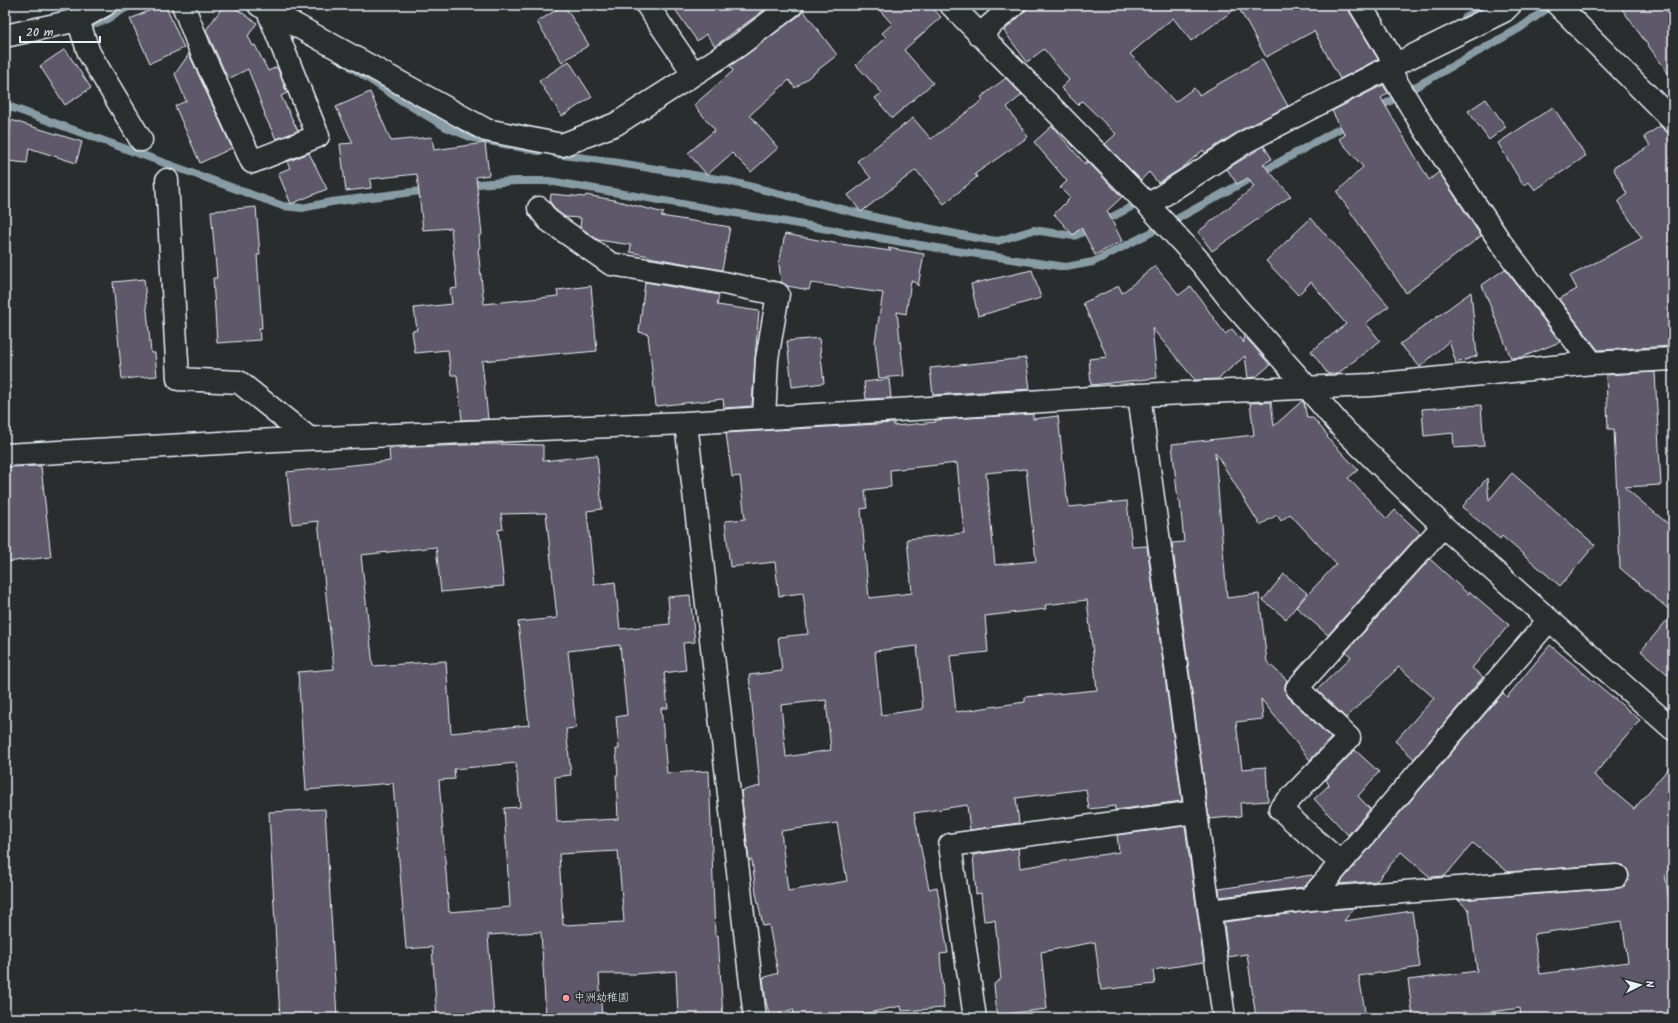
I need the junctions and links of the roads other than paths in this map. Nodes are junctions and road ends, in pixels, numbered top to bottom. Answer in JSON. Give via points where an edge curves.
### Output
{"nodes":[{"id":1,"x":106,"y":5,"type":"edge"},
{"id":2,"x":183,"y":5,"type":"edge"},
{"id":3,"x":647,"y":5,"type":"edge"},
{"id":4,"x":792,"y":5,"type":"edge"},
{"id":5,"x":951,"y":5,"type":"edge"},
{"id":6,"x":1014,"y":5,"type":"edge"},
{"id":7,"x":1360,"y":5,"type":"edge"},
{"id":8,"x":1558,"y":5,"type":"edge"},
{"id":9,"x":1505,"y":7,"type":"edge"},
{"id":10,"x":263,"y":8,"type":"edge"},
{"id":11,"x":80,"y":26,"type":"junction"},
{"id":12,"x":979,"y":35,"type":"junction"},
{"id":13,"x":5,"y":36,"type":"edge"},
{"id":14,"x":1392,"y":62,"type":"junction"},
{"id":15,"x":694,"y":74,"type":"junction"},
{"id":16,"x":1673,"y":121,"type":"edge"},
{"id":17,"x":141,"y":140,"type":"dead end"},
{"id":18,"x":167,"y":180,"type":"dead end"},
{"id":19,"x":1148,"y":205,"type":"junction"},
{"id":20,"x":539,"y":208,"type":"dead end"},
{"id":21,"x":1673,"y":359,"type":"edge"},
{"id":22,"x":1592,"y":363,"type":"junction"},
{"id":23,"x":1307,"y":387,"type":"junction"},
{"id":24,"x":1139,"y":394,"type":"junction"},
{"id":25,"x":764,"y":418,"type":"junction"},
{"id":26,"x":686,"y":423,"type":"junction"},
{"id":27,"x":309,"y":438,"type":"junction"},
{"id":28,"x":5,"y":455,"type":"edge"},
{"id":29,"x":1443,"y":526,"type":"junction"},
{"id":30,"x":1549,"y":620,"type":"junction"},
{"id":31,"x":1673,"y":729,"type":"edge"},
{"id":32,"x":1196,"y":812,"type":"junction"},
{"id":33,"x":1341,"y":863,"type":"junction"},
{"id":34,"x":1617,"y":876,"type":"dead end"},
{"id":35,"x":1310,"y":899,"type":"junction"},
{"id":36,"x":1210,"y":911,"type":"junction"},
{"id":37,"x":754,"y":1018,"type":"edge"},
{"id":38,"x":975,"y":1018,"type":"edge"},
{"id":39,"x":1224,"y":1018,"type":"edge"}],
"edges":[{"from":1,"to":11,"type":"street"},
{"from":2,"to":10,"type":"street","via":[[252,162],[318,136]]},
{"from":3,"to":15,"type":"street"},
{"from":4,"to":15,"type":"street","via":[[738,46]]},
{"from":5,"to":12,"type":"street"},
{"from":6,"to":12,"type":"street"},
{"from":7,"to":14,"type":"street"},
{"from":8,"to":16,"type":"street"},
{"from":9,"to":14,"type":"street"},
{"from":10,"to":15,"type":"street","via":[[486,130],[562,145],[616,124]]},
{"from":11,"to":13,"type":"street"},
{"from":11,"to":17,"type":"street","via":[[89,53]]},
{"from":12,"to":19,"type":"street"},
{"from":14,"to":19,"type":"street","via":[[1247,140]]},
{"from":14,"to":22,"type":"street","via":[[1402,94],[1501,243]]},
{"from":18,"to":27,"type":"street","via":[[178,379],[239,382]]},
{"from":19,"to":23,"type":"street"},
{"from":20,"to":25,"type":"street","via":[[548,220],[611,264],[778,294],[768,359]]},
{"from":21,"to":22,"type":"street"},
{"from":22,"to":23,"type":"street","via":[[1371,385]]},
{"from":23,"to":24,"type":"street"},
{"from":23,"to":29,"type":"street","via":[[1343,429]]},
{"from":24,"to":25,"type":"street"},
{"from":24,"to":32,"type":"street"},
{"from":25,"to":26,"type":"street"},
{"from":26,"to":27,"type":"street"},
{"from":26,"to":37,"type":"street"},
{"from":27,"to":28,"type":"street"},
{"from":29,"to":30,"type":"street"},
{"from":29,"to":33,"type":"street","via":[[1297,688],[1349,738],[1280,809]]},
{"from":30,"to":31,"type":"street"},
{"from":30,"to":33,"type":"street"},
{"from":32,"to":36,"type":"street"},
{"from":32,"to":38,"type":"street","via":[[950,846]]},
{"from":33,"to":35,"type":"street"},
{"from":34,"to":35,"type":"street"},
{"from":35,"to":36,"type":"street"},
{"from":36,"to":39,"type":"street"}]}
